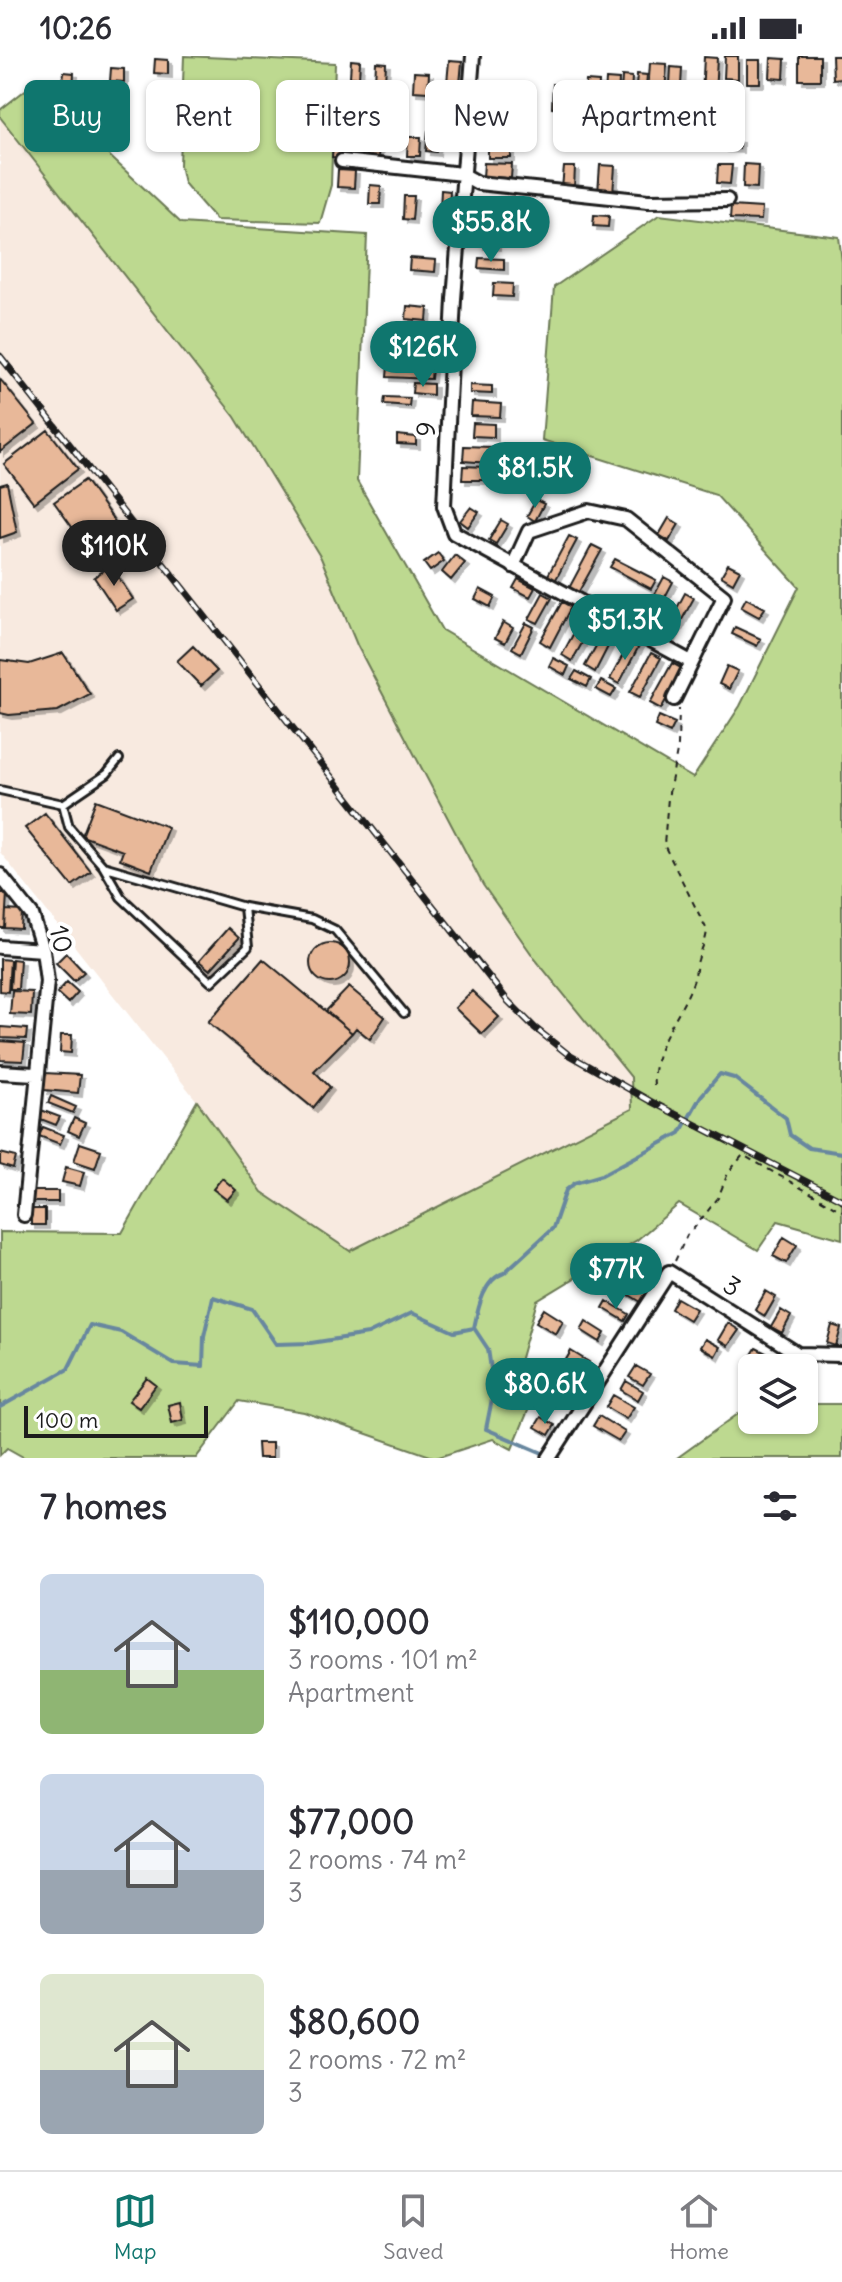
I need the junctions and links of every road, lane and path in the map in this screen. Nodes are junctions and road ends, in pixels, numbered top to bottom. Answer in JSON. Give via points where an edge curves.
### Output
{"nodes":[{"id":1,"x":473,"y":56,"type":"edge"},
{"id":2,"x":342,"y":161,"type":"dead end"},
{"id":3,"x":462,"y":174,"type":"junction"},
{"id":4,"x":727,"y":200,"type":"dead end"},
{"id":5,"x":513,"y":566,"type":"junction"},
{"id":6,"x":691,"y":662,"type":"junction"},
{"id":7,"x":674,"y":699,"type":"joint"},
{"id":8,"x":119,"y":759,"type":"dead end"},
{"id":9,"x":0,"y":790,"type":"edge"},
{"id":10,"x":63,"y":804,"type":"junction"},
{"id":11,"x":103,"y":866,"type":"junction"},
{"id":12,"x":0,"y":875,"type":"edge"},
{"id":13,"x":244,"y":907,"type":"junction"},
{"id":14,"x":0,"y":947,"type":"edge"},
{"id":15,"x":43,"y":950,"type":"junction"},
{"id":16,"x":404,"y":1013,"type":"dead end"},
{"id":17,"x":0,"y":1072,"type":"edge"},
{"id":18,"x":35,"y":1074,"type":"junction"},
{"id":19,"x":654,"y":1085,"type":"dead end"},
{"id":20,"x":842,"y":1211,"type":"edge"},
{"id":21,"x":24,"y":1215,"type":"dead end"},
{"id":22,"x":669,"y":1272,"type":"junction"},
{"id":23,"x":842,"y":1355,"type":"edge"},
{"id":24,"x":549,"y":1458,"type":"edge"}],
"edges":[{"from":1,"to":3,"type":"street","name":"9"},
{"from":2,"to":3,"type":"street"},
{"from":3,"to":4,"type":"street","via":[[478,183],[648,201]]},
{"from":3,"to":5,"type":"street","name":"9","via":[[444,506],[454,533]]},
{"from":5,"to":6,"type":"street","name":"9"},
{"from":5,"to":6,"type":"street","via":[[529,531],[589,511],[626,519],[724,597]]},
{"from":6,"to":7,"type":"street"},
{"from":7,"to":19,"type":"path","via":[[679,709],[678,746],[664,845],[707,930],[695,978],[657,1057]]},
{"from":8,"to":10,"type":"lane","via":[[107,774]]},
{"from":9,"to":10,"type":"lane"},
{"from":10,"to":11,"type":"lane","via":[[69,827]]},
{"from":11,"to":13,"type":"lane"},
{"from":11,"to":13,"type":"lane","via":[[121,897],[211,982],[248,947]]},
{"from":12,"to":15,"type":"street","name":"10","via":[[32,915]]},
{"from":13,"to":16,"type":"lane","via":[[312,919],[335,930]]},
{"from":14,"to":15,"type":"street"},
{"from":15,"to":18,"type":"street","name":"10","via":[[47,981]]},
{"from":17,"to":18,"type":"street"},
{"from":18,"to":21,"type":"street","name":"10"},
{"from":20,"to":22,"type":"path","via":[[743,1155],[718,1198],[687,1235]]},
{"from":22,"to":23,"type":"street","name":"3","via":[[798,1354]]},
{"from":22,"to":24,"type":"street"}]}
